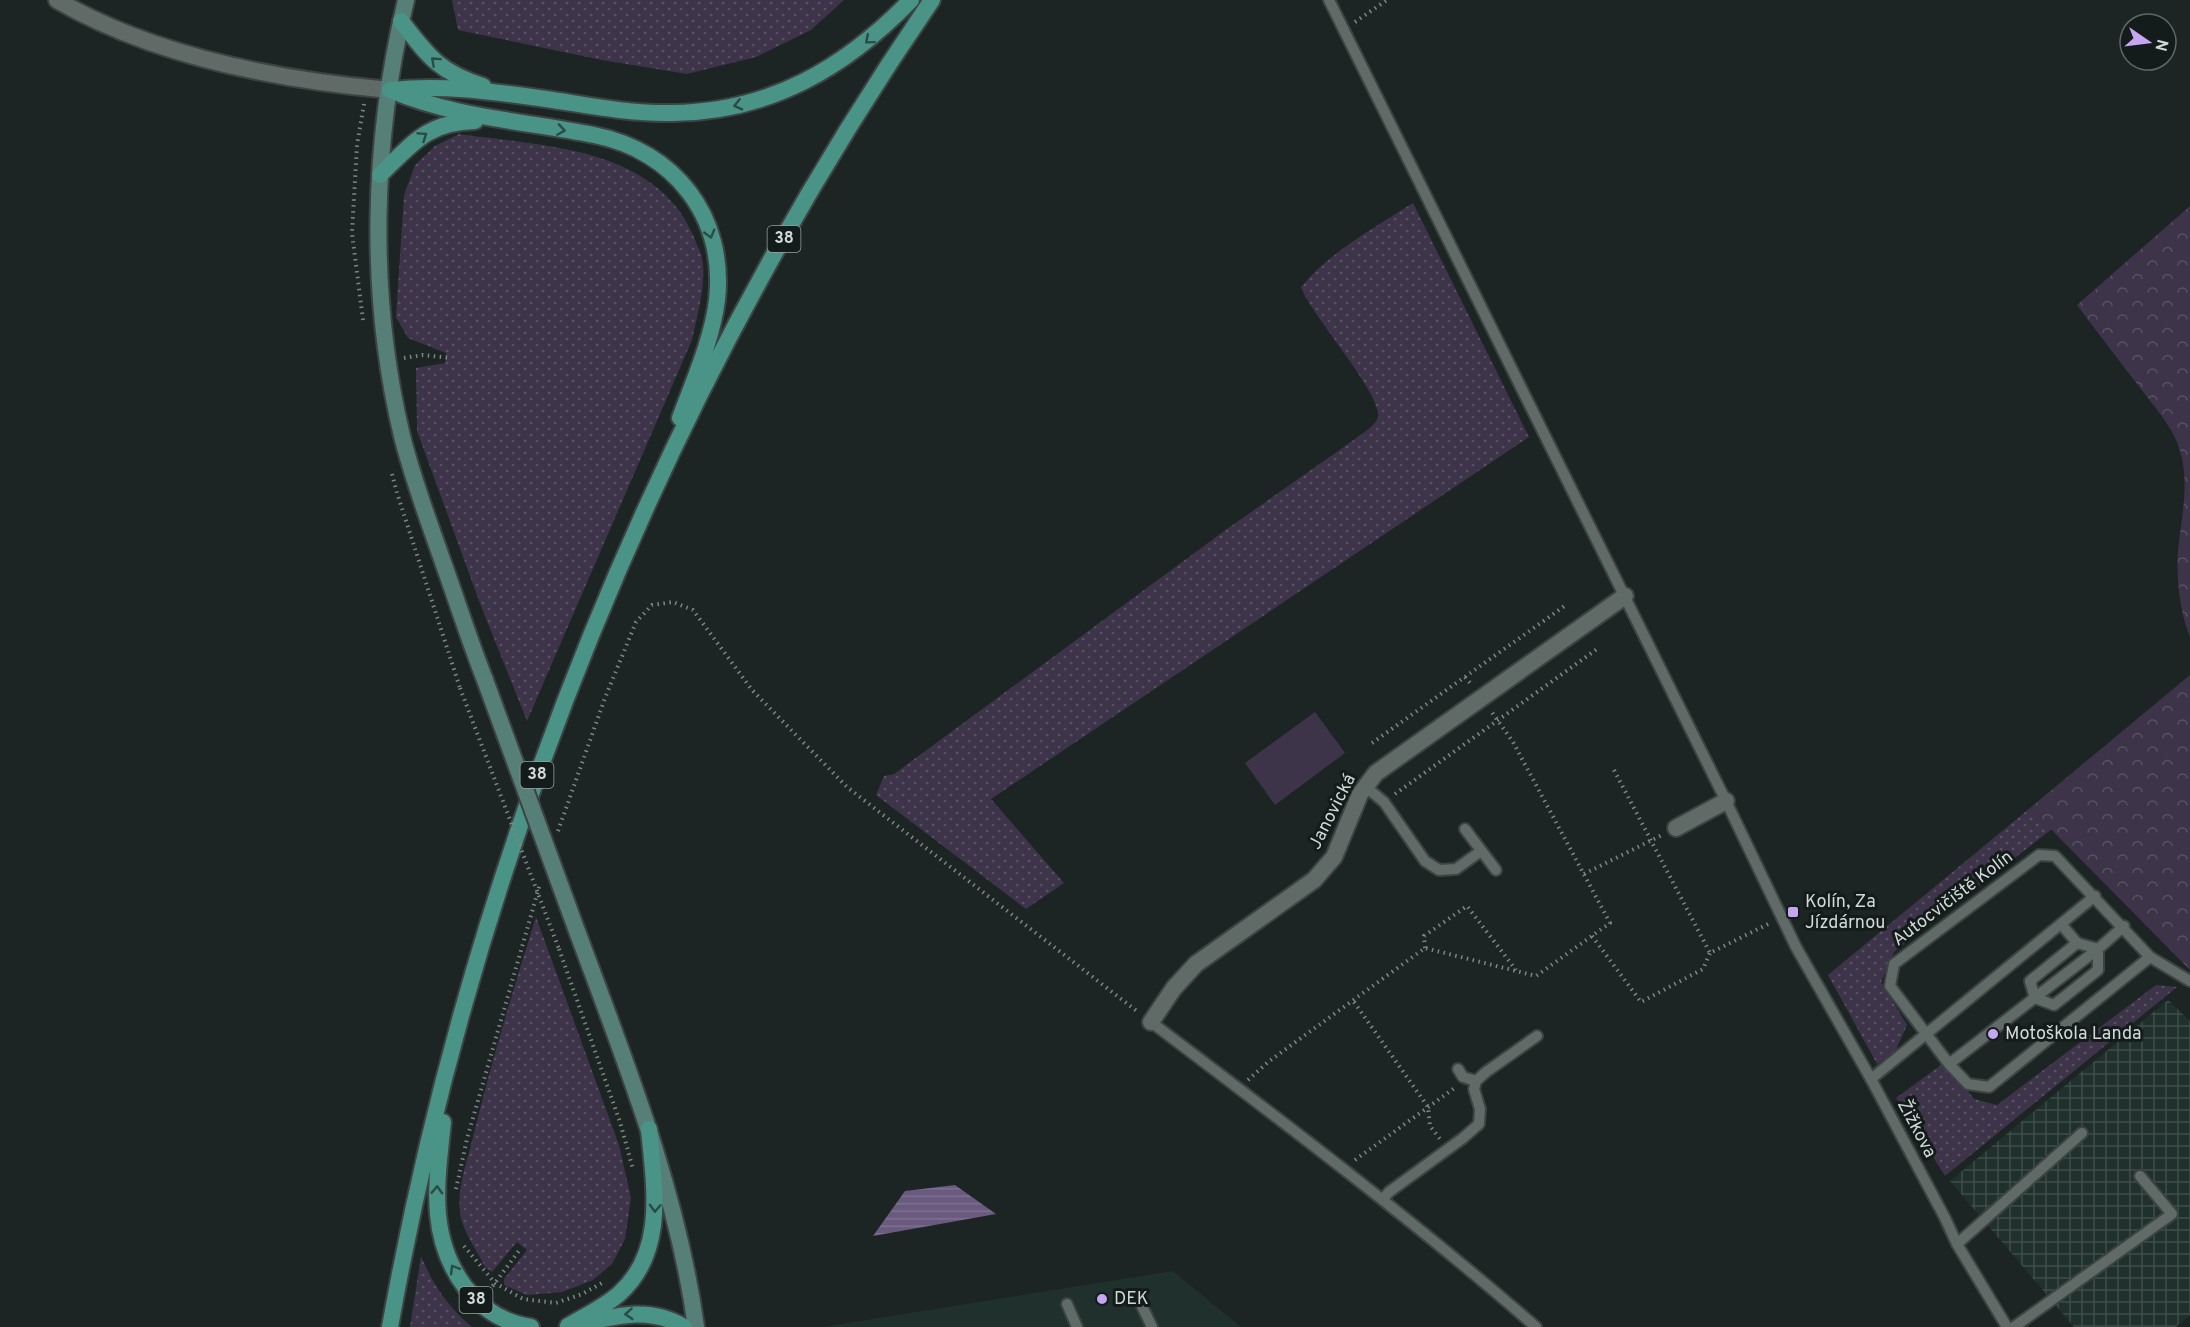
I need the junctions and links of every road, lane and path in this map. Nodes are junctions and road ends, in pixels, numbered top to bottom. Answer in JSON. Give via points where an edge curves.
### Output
{"nodes":[{"id":1,"x":57,"y":0,"type":"edge"},
{"id":2,"x":406,"y":0,"type":"edge"},
{"id":3,"x":911,"y":0,"type":"edge"},
{"id":4,"x":932,"y":0,"type":"edge"},
{"id":5,"x":1329,"y":0,"type":"edge"},
{"id":6,"x":1387,"y":0,"type":"edge"},
{"id":7,"x":401,"y":21,"type":"junction"},
{"id":8,"x":1344,"y":30,"type":"junction"},
{"id":9,"x":390,"y":90,"type":"junction"},
{"id":10,"x":506,"y":93,"type":"junction"},
{"id":11,"x":503,"y":121,"type":"junction"},
{"id":12,"x":380,"y":175,"type":"junction"},
{"id":13,"x":452,"y":358,"type":"dead end"},
{"id":14,"x":389,"y":360,"type":"junction"},
{"id":15,"x":655,"y":489,"type":"junction"},
{"id":16,"x":1625,"y":596,"type":"junction"},
{"id":17,"x":1566,"y":605,"type":"dead end"},
{"id":18,"x":1597,"y":649,"type":"dead end"},
{"id":19,"x":1465,"y":677,"type":"junction"},
{"id":20,"x":460,"y":688,"type":"dead end"},
{"id":21,"x":1481,"y":698,"type":"junction"},
{"id":22,"x":1498,"y":720,"type":"junction"},
{"id":23,"x":1372,"y":743,"type":"dead end"},
{"id":24,"x":1614,"y":770,"type":"dead end"},
{"id":25,"x":1366,"y":787,"type":"junction"},
{"id":26,"x":1726,"y":801,"type":"junction"},
{"id":27,"x":1384,"y":802,"type":"junction"},
{"id":28,"x":1676,"y":828,"type":"joint"},
{"id":29,"x":1465,"y":829,"type":"dead end"},
{"id":30,"x":558,"y":833,"type":"dead end"},
{"id":31,"x":1651,"y":841,"type":"junction"},
{"id":32,"x":1481,"y":851,"type":"junction"},
{"id":33,"x":1496,"y":870,"type":"dead end"},
{"id":34,"x":1584,"y":874,"type":"junction"},
{"id":35,"x":542,"y":878,"type":"dead end"},
{"id":36,"x":2095,"y":896,"type":"junction"},
{"id":37,"x":1782,"y":918,"type":"junction"},
{"id":38,"x":2061,"y":924,"type":"junction"},
{"id":39,"x":2124,"y":926,"type":"junction"},
{"id":40,"x":1592,"y":936,"type":"junction"},
{"id":41,"x":2076,"y":944,"type":"junction"},
{"id":42,"x":1425,"y":948,"type":"junction"},
{"id":43,"x":2098,"y":949,"type":"junction"},
{"id":44,"x":1710,"y":953,"type":"junction"},
{"id":45,"x":2150,"y":957,"type":"junction"},
{"id":46,"x":1517,"y":971,"type":"junction"},
{"id":47,"x":2190,"y":981,"type":"edge"},
{"id":48,"x":2035,"y":998,"type":"junction"},
{"id":49,"x":1354,"y":1002,"type":"junction"},
{"id":50,"x":1151,"y":1022,"type":"junction"},
{"id":51,"x":1925,"y":1033,"type":"junction"},
{"id":52,"x":1537,"y":1036,"type":"dead end"},
{"id":53,"x":1949,"y":1064,"type":"junction"},
{"id":54,"x":447,"y":1071,"type":"junction"},
{"id":55,"x":1461,"y":1073,"type":"joint"},
{"id":56,"x":1871,"y":1079,"type":"junction"},
{"id":57,"x":1476,"y":1081,"type":"junction"},
{"id":58,"x":1239,"y":1088,"type":"junction"},
{"id":59,"x":1428,"y":1107,"type":"junction"},
{"id":60,"x":649,"y":1129,"type":"junction"},
{"id":61,"x":2082,"y":1133,"type":"dead end"},
{"id":62,"x":1449,"y":1149,"type":"junction"},
{"id":63,"x":1345,"y":1168,"type":"junction"},
{"id":64,"x":635,"y":1175,"type":"dead end"},
{"id":65,"x":2140,"y":1176,"type":"dead end"},
{"id":66,"x":455,"y":1197,"type":"dead end"},
{"id":67,"x":1383,"y":1199,"type":"junction"},
{"id":68,"x":461,"y":1241,"type":"dead end"},
{"id":69,"x":1957,"y":1244,"type":"junction"},
{"id":70,"x":521,"y":1248,"type":"dead end"},
{"id":71,"x":611,"y":1278,"type":"dead end"},
{"id":72,"x":495,"y":1283,"type":"junction"},
{"id":73,"x":479,"y":1303,"type":"junction"},
{"id":74,"x":1067,"y":1304,"type":"dead end"},
{"id":75,"x":1141,"y":1304,"type":"dead end"},
{"id":76,"x":564,"y":1326,"type":"edge"},
{"id":77,"x":390,"y":1327,"type":"edge"},
{"id":78,"x":531,"y":1327,"type":"edge"},
{"id":79,"x":684,"y":1327,"type":"edge"},
{"id":80,"x":696,"y":1327,"type":"edge"},
{"id":81,"x":1077,"y":1327,"type":"edge"},
{"id":82,"x":1152,"y":1327,"type":"edge"},
{"id":83,"x":1536,"y":1327,"type":"edge"},
{"id":84,"x":2007,"y":1327,"type":"edge"},
{"id":85,"x":2014,"y":1327,"type":"edge"}],
"edges":[{"from":1,"to":9,"type":"street","via":[[137,39],[178,51],[303,80]]},
{"from":2,"to":7,"type":"main road"},
{"from":3,"to":10,"type":"main road","one_way":true,"via":[[885,27],[828,69],[794,88],[739,105],[671,114]]},
{"from":4,"to":15,"type":"main road","number":"38","via":[[776,252]]},
{"from":5,"to":8,"type":"lane","name":"Žižkova"},
{"from":6,"to":8,"type":"path"},
{"from":7,"to":9,"type":"main road"},
{"from":10,"to":7,"type":"main road","one_way":true,"via":[[451,74],[423,49]]},
{"from":8,"to":16,"type":"lane","name":"Žižkova"},
{"from":9,"to":10,"type":"main road","via":[[423,86]]},
{"from":9,"to":11,"type":"main road","number":"38","via":[[421,104]]},
{"from":9,"to":12,"type":"main road"},
{"from":12,"to":11,"type":"main road","one_way":true,"via":[[418,138],[433,129],[449,123]]},
{"from":11,"to":15,"type":"main road","number":"38","one_way":true,"via":[[596,135],[643,152],[676,176],[703,211],[716,258],[715,310]]},
{"from":12,"to":14,"type":"main road","via":[[380,291]]},
{"from":13,"to":14,"type":"path","via":[[423,355]]},
{"from":14,"to":60,"type":"main road","bridge":true,"via":[[402,435],[420,496]]},
{"from":15,"to":54,"type":"main road","number":"38","via":[[604,604],[538,773],[479,954]]},
{"from":16,"to":21,"type":"street","name":"Janovická"},
{"from":16,"to":26,"type":"lane","name":"Žižkova"},
{"from":17,"to":19,"type":"path"},
{"from":18,"to":22,"type":"path"},
{"from":19,"to":21,"type":"path"},
{"from":19,"to":23,"type":"path"},
{"from":20,"to":64,"type":"path","bridge":true,"via":[[559,949]]},
{"from":21,"to":22,"type":"path"},
{"from":21,"to":25,"type":"street","name":"Janovická","via":[[1376,772]]},
{"from":22,"to":27,"type":"path"},
{"from":22,"to":34,"type":"path"},
{"from":24,"to":31,"type":"path"},
{"from":25,"to":27,"type":"lane"},
{"from":25,"to":50,"type":"street","name":"Janovická","via":[[1334,857],[1314,880],[1196,964]]},
{"from":26,"to":28,"type":"street"},
{"from":26,"to":37,"type":"lane","name":"Žižkova"},
{"from":27,"to":32,"type":"lane","via":[[1425,861],[1438,870],[1456,869]]},
{"from":28,"to":31,"type":"path"},
{"from":29,"to":32,"type":"lane"},
{"from":30,"to":50,"type":"path","via":[[636,622],[652,605],[673,602],[693,610],[752,690],[847,787]]},
{"from":31,"to":34,"type":"path"},
{"from":31,"to":44,"type":"path"},
{"from":32,"to":33,"type":"lane"},
{"from":34,"to":40,"type":"path","via":[[1610,923]]},
{"from":35,"to":66,"type":"path","via":[[467,1139]]},
{"from":36,"to":38,"type":"lane"},
{"from":36,"to":39,"type":"lane","name":"Autocvičiště Kolín"},
{"from":36,"to":51,"type":"lane","name":"Autocvičiště Kolín","via":[[2055,856],[2039,855],[1894,964],[1890,986]]},
{"from":37,"to":44,"type":"path"},
{"from":37,"to":56,"type":"lane","name":"Žižkova"},
{"from":38,"to":41,"type":"lane"},
{"from":38,"to":51,"type":"lane"},
{"from":39,"to":43,"type":"lane"},
{"from":39,"to":45,"type":"lane","name":"Autocvičiště Kolín"},
{"from":40,"to":44,"type":"path","via":[[1641,1002],[1703,969]]},
{"from":40,"to":46,"type":"path","via":[[1536,976]]},
{"from":41,"to":43,"type":"lane"},
{"from":41,"to":48,"type":"lane","via":[[2030,981]]},
{"from":42,"to":46,"type":"path"},
{"from":42,"to":46,"type":"path","via":[[1424,936],[1467,906]]},
{"from":42,"to":49,"type":"path"},
{"from":43,"to":48,"type":"lane"},
{"from":43,"to":48,"type":"lane","via":[[2098,970],[2054,1005]]},
{"from":45,"to":47,"type":"lane","name":"Autocvičiště Kolín"},
{"from":45,"to":53,"type":"lane","name":"Autocvičiště Kolín","via":[[1989,1087],[1968,1084]]},
{"from":48,"to":53,"type":"lane"},
{"from":49,"to":58,"type":"path","via":[[1268,1062]]},
{"from":49,"to":59,"type":"path"},
{"from":50,"to":58,"type":"lane"},
{"from":51,"to":53,"type":"lane","name":"Autocvičiště Kolín"},
{"from":51,"to":56,"type":"lane"},
{"from":52,"to":57,"type":"lane"},
{"from":73,"to":54,"type":"main road","number":"38","one_way":true,"via":[[461,1282],[440,1238],[438,1174]]},
{"from":54,"to":77,"type":"main road","number":"38"},
{"from":55,"to":57,"type":"lane"},
{"from":55,"to":59,"type":"path","via":[[1456,1087]]},
{"from":56,"to":69,"type":"lane","name":"Žižkova"},
{"from":57,"to":62,"type":"lane","via":[[1479,1124]]},
{"from":58,"to":63,"type":"lane"},
{"from":59,"to":62,"type":"path","via":[[1430,1126]]},
{"from":59,"to":63,"type":"path"},
{"from":60,"to":76,"type":"main road","one_way":true,"via":[[655,1211],[643,1260],[621,1292]]},
{"from":60,"to":80,"type":"main road","via":[[684,1250]]},
{"from":61,"to":69,"type":"lane"},
{"from":62,"to":67,"type":"lane"},
{"from":63,"to":67,"type":"lane"},
{"from":65,"to":85,"type":"lane","via":[[2172,1214]]},
{"from":67,"to":83,"type":"lane"},
{"from":68,"to":72,"type":"path"},
{"from":69,"to":84,"type":"lane","name":"Žižkova"},
{"from":70,"to":72,"type":"path"},
{"from":71,"to":72,"type":"path","via":[[556,1303],[524,1299]]},
{"from":72,"to":73,"type":"path"},
{"from":73,"to":78,"type":"main road","number":"38","via":[[500,1318]]},
{"from":74,"to":81,"type":"lane"},
{"from":75,"to":82,"type":"lane"},
{"from":79,"to":76,"type":"main road","one_way":true,"via":[[646,1314]]}]}
